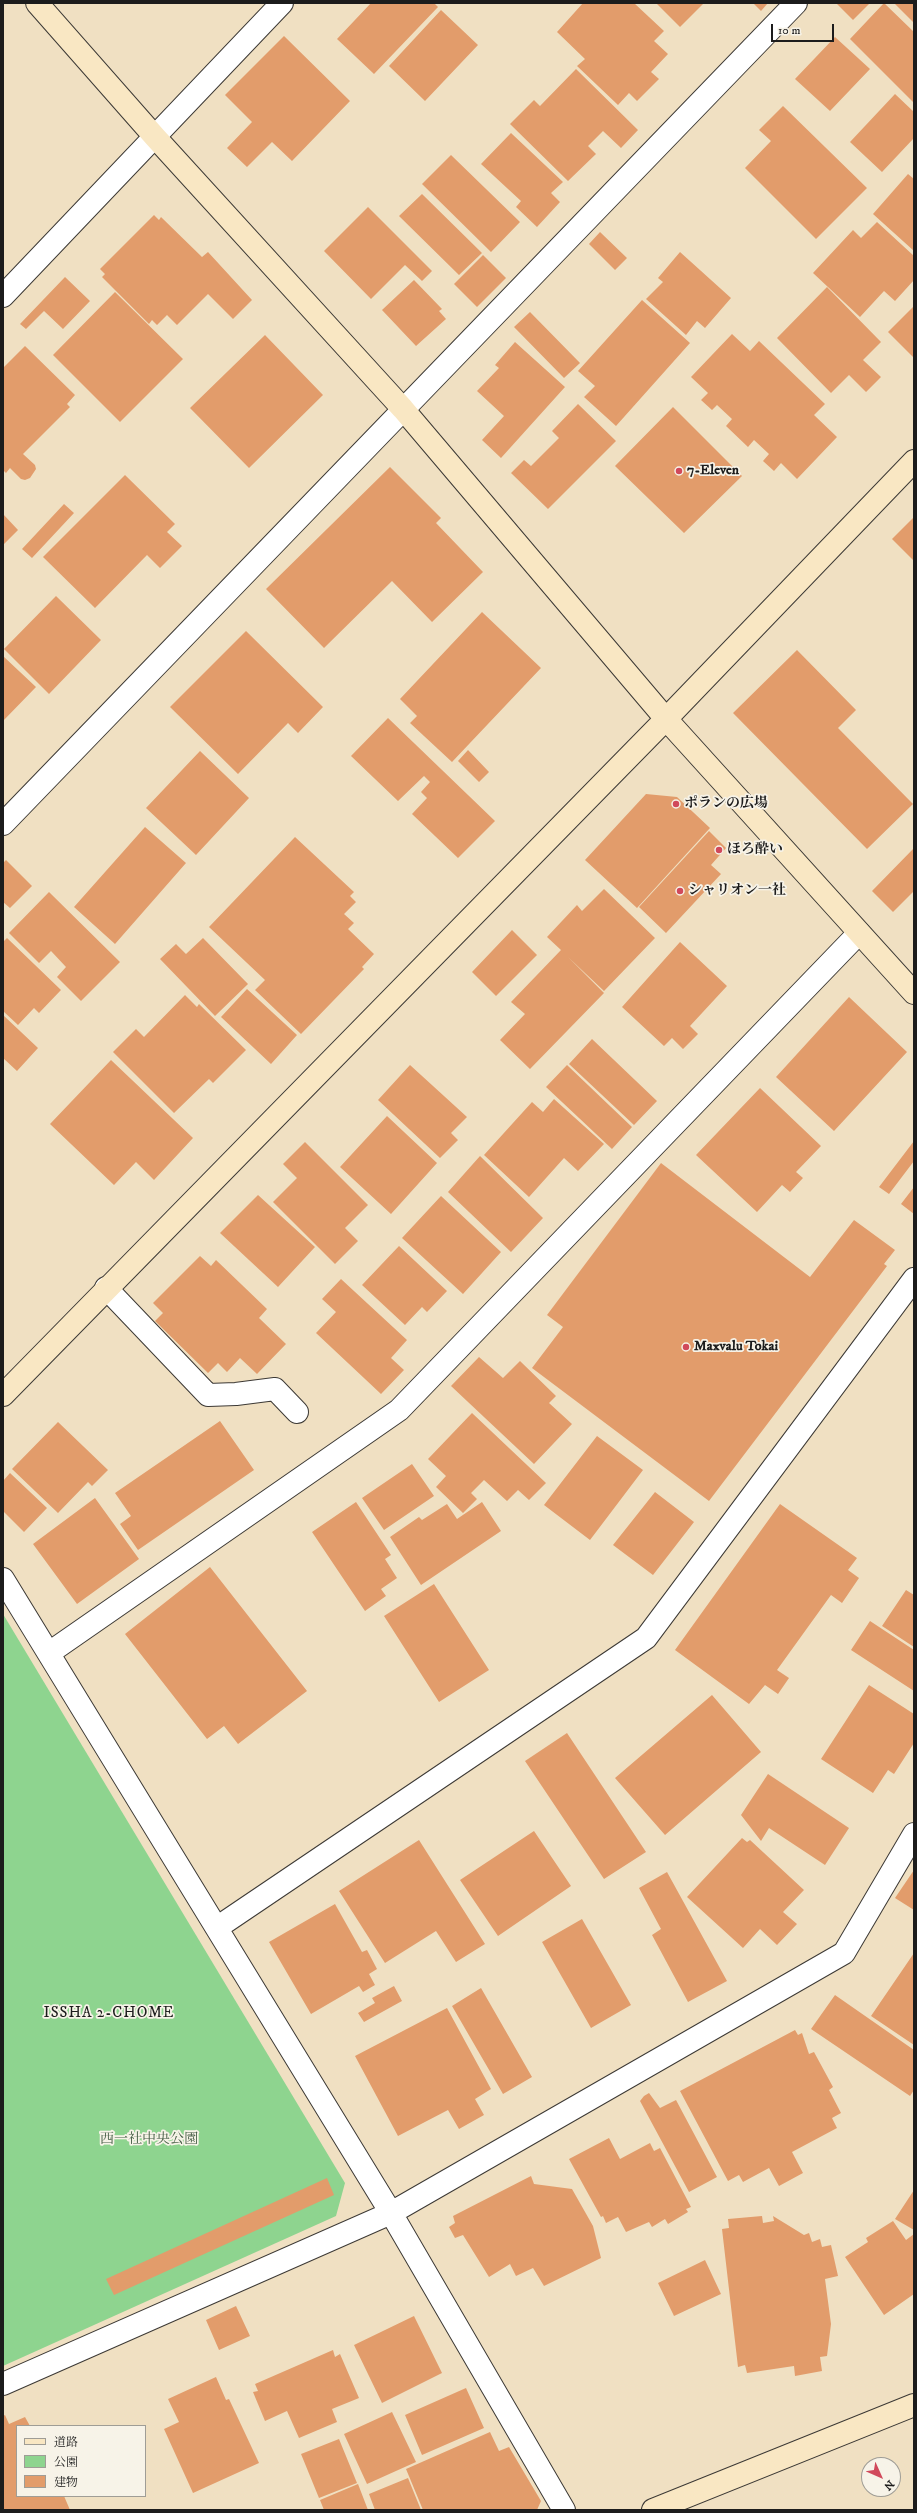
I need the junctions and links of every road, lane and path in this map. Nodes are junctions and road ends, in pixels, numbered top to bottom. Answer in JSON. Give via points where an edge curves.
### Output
{"nodes":[{"id":1,"x":37,"y":3,"type":"edge"},
{"id":2,"x":282,"y":3,"type":"edge"},
{"id":3,"x":796,"y":3,"type":"edge"},
{"id":4,"x":155,"y":137,"type":"junction"},
{"id":5,"x":3,"y":296,"type":"edge"},
{"id":6,"x":403,"y":409,"type":"junction"},
{"id":7,"x":914,"y":461,"type":"edge"},
{"id":8,"x":666,"y":719,"type":"junction"},
{"id":9,"x":3,"y":824,"type":"edge"},
{"id":10,"x":859,"y":933,"type":"junction"},
{"id":11,"x":914,"y":993,"type":"edge"},
{"id":12,"x":914,"y":1279,"type":"edge"},
{"id":13,"x":106,"y":1288,"type":"junction"},
{"id":14,"x":3,"y":1395,"type":"edge"},
{"id":15,"x":297,"y":1412,"type":"dead end"},
{"id":16,"x":3,"y":1579,"type":"edge"},
{"id":17,"x":49,"y":1653,"type":"junction"},
{"id":18,"x":914,"y":1834,"type":"edge"},
{"id":19,"x":218,"y":1927,"type":"junction"},
{"id":20,"x":391,"y":2213,"type":"junction"},
{"id":21,"x":3,"y":2384,"type":"edge"},
{"id":22,"x":914,"y":2405,"type":"edge"},
{"id":23,"x":564,"y":2510,"type":"edge"},
{"id":24,"x":653,"y":2510,"type":"edge"}],
"edges":[{"from":1,"to":4,"type":"street"},
{"from":2,"to":4,"type":"street"},
{"from":3,"to":6,"type":"street"},
{"from":4,"to":5,"type":"street"},
{"from":4,"to":6,"type":"street"},
{"from":6,"to":8,"type":"street"},
{"from":6,"to":9,"type":"street"},
{"from":7,"to":8,"type":"street"},
{"from":8,"to":10,"type":"street"},
{"from":8,"to":13,"type":"street"},
{"from":10,"to":11,"type":"street"},
{"from":10,"to":17,"type":"street","via":[[399,1410]]},
{"from":12,"to":19,"type":"street","via":[[646,1638]]},
{"from":13,"to":14,"type":"street"},
{"from":13,"to":15,"type":"street","via":[[208,1395],[275,1389]]},
{"from":16,"to":17,"type":"street"},
{"from":17,"to":19,"type":"street"},
{"from":18,"to":20,"type":"street","via":[[844,1953]]},
{"from":19,"to":20,"type":"street"},
{"from":20,"to":21,"type":"street"},
{"from":20,"to":23,"type":"street"},
{"from":22,"to":24,"type":"street"}]}
